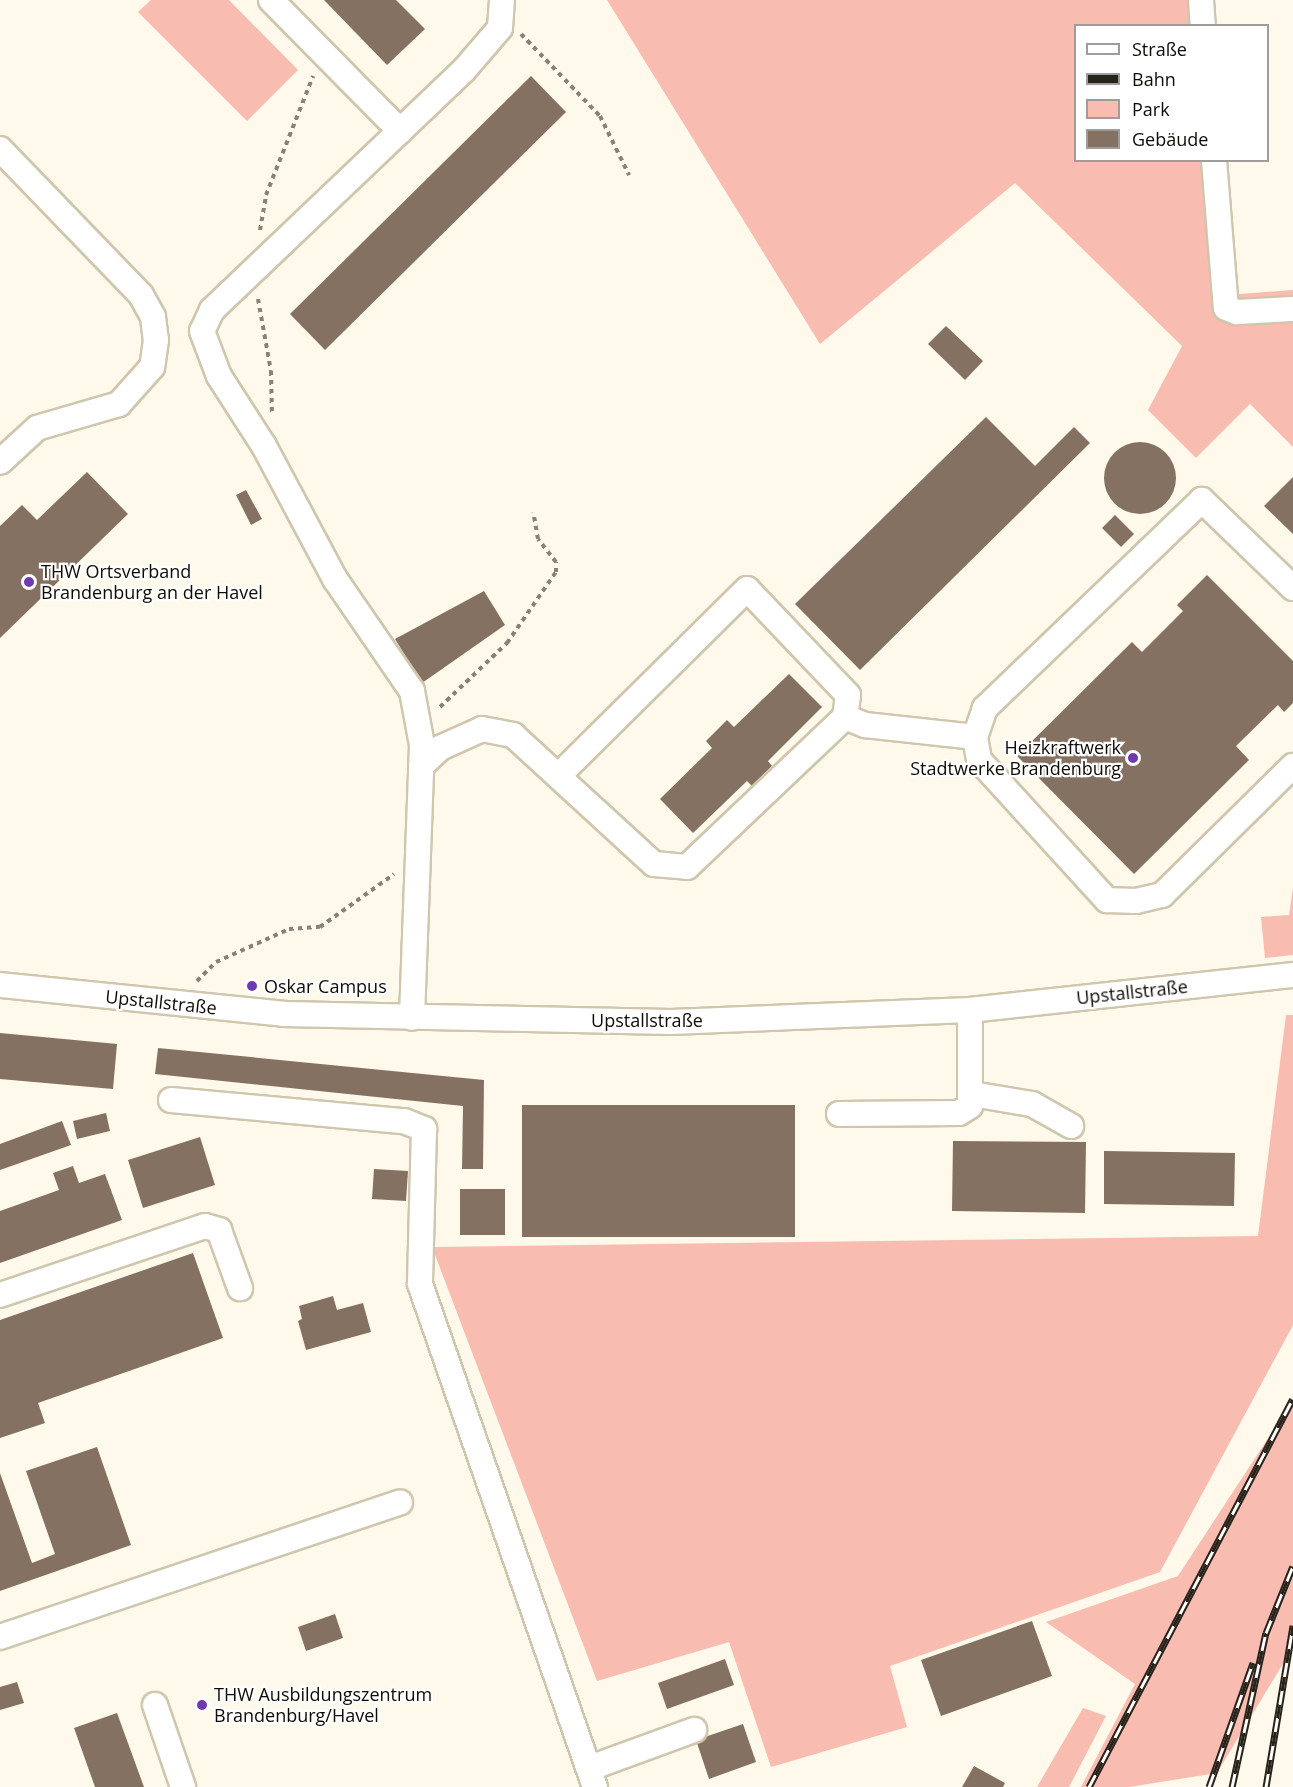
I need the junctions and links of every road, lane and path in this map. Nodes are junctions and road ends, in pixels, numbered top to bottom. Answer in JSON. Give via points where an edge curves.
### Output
{"nodes":[{"id":1,"x":272,"y":0,"type":"edge"},
{"id":2,"x":1201,"y":0,"type":"edge"},
{"id":3,"x":503,"y":6,"type":"edge"},
{"id":4,"x":1203,"y":24,"type":"edge"},
{"id":5,"x":400,"y":131,"type":"junction"},
{"id":6,"x":0,"y":149,"type":"edge"},
{"id":7,"x":1214,"y":162,"type":"edge"},
{"id":8,"x":629,"y":175,"type":"dead end"},
{"id":9,"x":1293,"y":309,"type":"edge"},
{"id":10,"x":0,"y":462,"type":"edge"},
{"id":11,"x":533,"y":512,"type":"dead end"},
{"id":12,"x":1293,"y":588,"type":"edge"},
{"id":13,"x":845,"y":717,"type":"junction"},
{"id":14,"x":418,"y":718,"type":"junction"},
{"id":15,"x":975,"y":737,"type":"junction"},
{"id":16,"x":421,"y":766,"type":"junction"},
{"id":17,"x":1293,"y":766,"type":"edge"},
{"id":18,"x":559,"y":775,"type":"junction"},
{"id":19,"x":416,"y":858,"type":"junction"},
{"id":20,"x":1293,"y":975,"type":"edge"},
{"id":21,"x":0,"y":986,"type":"edge"},
{"id":22,"x":175,"y":1003,"type":"junction"},
{"id":23,"x":970,"y":1010,"type":"junction"},
{"id":24,"x":412,"y":1018,"type":"junction"},
{"id":25,"x":972,"y":1094,"type":"junction"},
{"id":26,"x":171,"y":1100,"type":"dead end"},
{"id":27,"x":839,"y":1114,"type":"dead end"},
{"id":28,"x":1071,"y":1126,"type":"dead end"},
{"id":29,"x":240,"y":1288,"type":"dead end"},
{"id":30,"x":0,"y":1295,"type":"edge"},
{"id":31,"x":400,"y":1502,"type":"dead end"},
{"id":32,"x":0,"y":1637,"type":"edge"},
{"id":33,"x":155,"y":1705,"type":"dead end"},
{"id":34,"x":694,"y":1730,"type":"dead end"},
{"id":35,"x":593,"y":1777,"type":"edge"},
{"id":36,"x":183,"y":1787,"type":"edge"}],
"edges":[{"from":1,"to":5,"type":"street"},
{"from":2,"to":4,"type":"street"},
{"from":3,"to":5,"type":"street","via":[[500,28],[464,70]]},
{"from":3,"to":8,"type":"path","via":[[600,116]]},
{"from":5,"to":14,"type":"street","via":[[212,310],[202,331],[219,376],[264,446],[335,579],[412,691]]},
{"from":6,"to":10,"type":"street","via":[[141,295],[153,317],[156,340],[152,367],[119,404],[37,428]]},
{"from":7,"to":9,"type":"street","via":[[1226,308],[1237,312]]},
{"from":11,"to":14,"type":"path","via":[[538,539],[556,562],[556,572],[507,643],[443,705]]},
{"from":12,"to":15,"type":"street","via":[[1202,500],[985,708]]},
{"from":13,"to":15,"type":"street","via":[[865,725]]},
{"from":13,"to":18,"type":"street","via":[[687,867],[654,864]]},
{"from":13,"to":18,"type":"street","via":[[848,695],[747,589]]},
{"from":14,"to":16,"type":"street"},
{"from":15,"to":17,"type":"street","via":[[979,760],[1107,900],[1136,901],[1162,895]]},
{"from":16,"to":18,"type":"street","via":[[440,748],[482,729],[513,735]]},
{"from":16,"to":19,"type":"street"},
{"from":19,"to":22,"type":"path","via":[[320,927],[289,929],[216,962]]},
{"from":19,"to":24,"type":"street"},
{"from":20,"to":23,"type":"street","name":"Upstallstraße"},
{"from":21,"to":22,"type":"street","name":"Upstallstraße"},
{"from":22,"to":24,"type":"street","name":"Upstallstraße","via":[[284,1014]]},
{"from":23,"to":24,"type":"street","name":"Upstallstraße","via":[[671,1022]]},
{"from":23,"to":25,"type":"street"},
{"from":25,"to":27,"type":"street","via":[[970,1106],[959,1113]]},
{"from":25,"to":28,"type":"street","via":[[1032,1104]]},
{"from":26,"to":35,"type":"street","via":[[404,1121],[424,1129],[420,1284]]},
{"from":29,"to":30,"type":"street","via":[[219,1230],[205,1226]]},
{"from":31,"to":32,"type":"street"},
{"from":33,"to":36,"type":"street"},
{"from":34,"to":35,"type":"street"}]}
